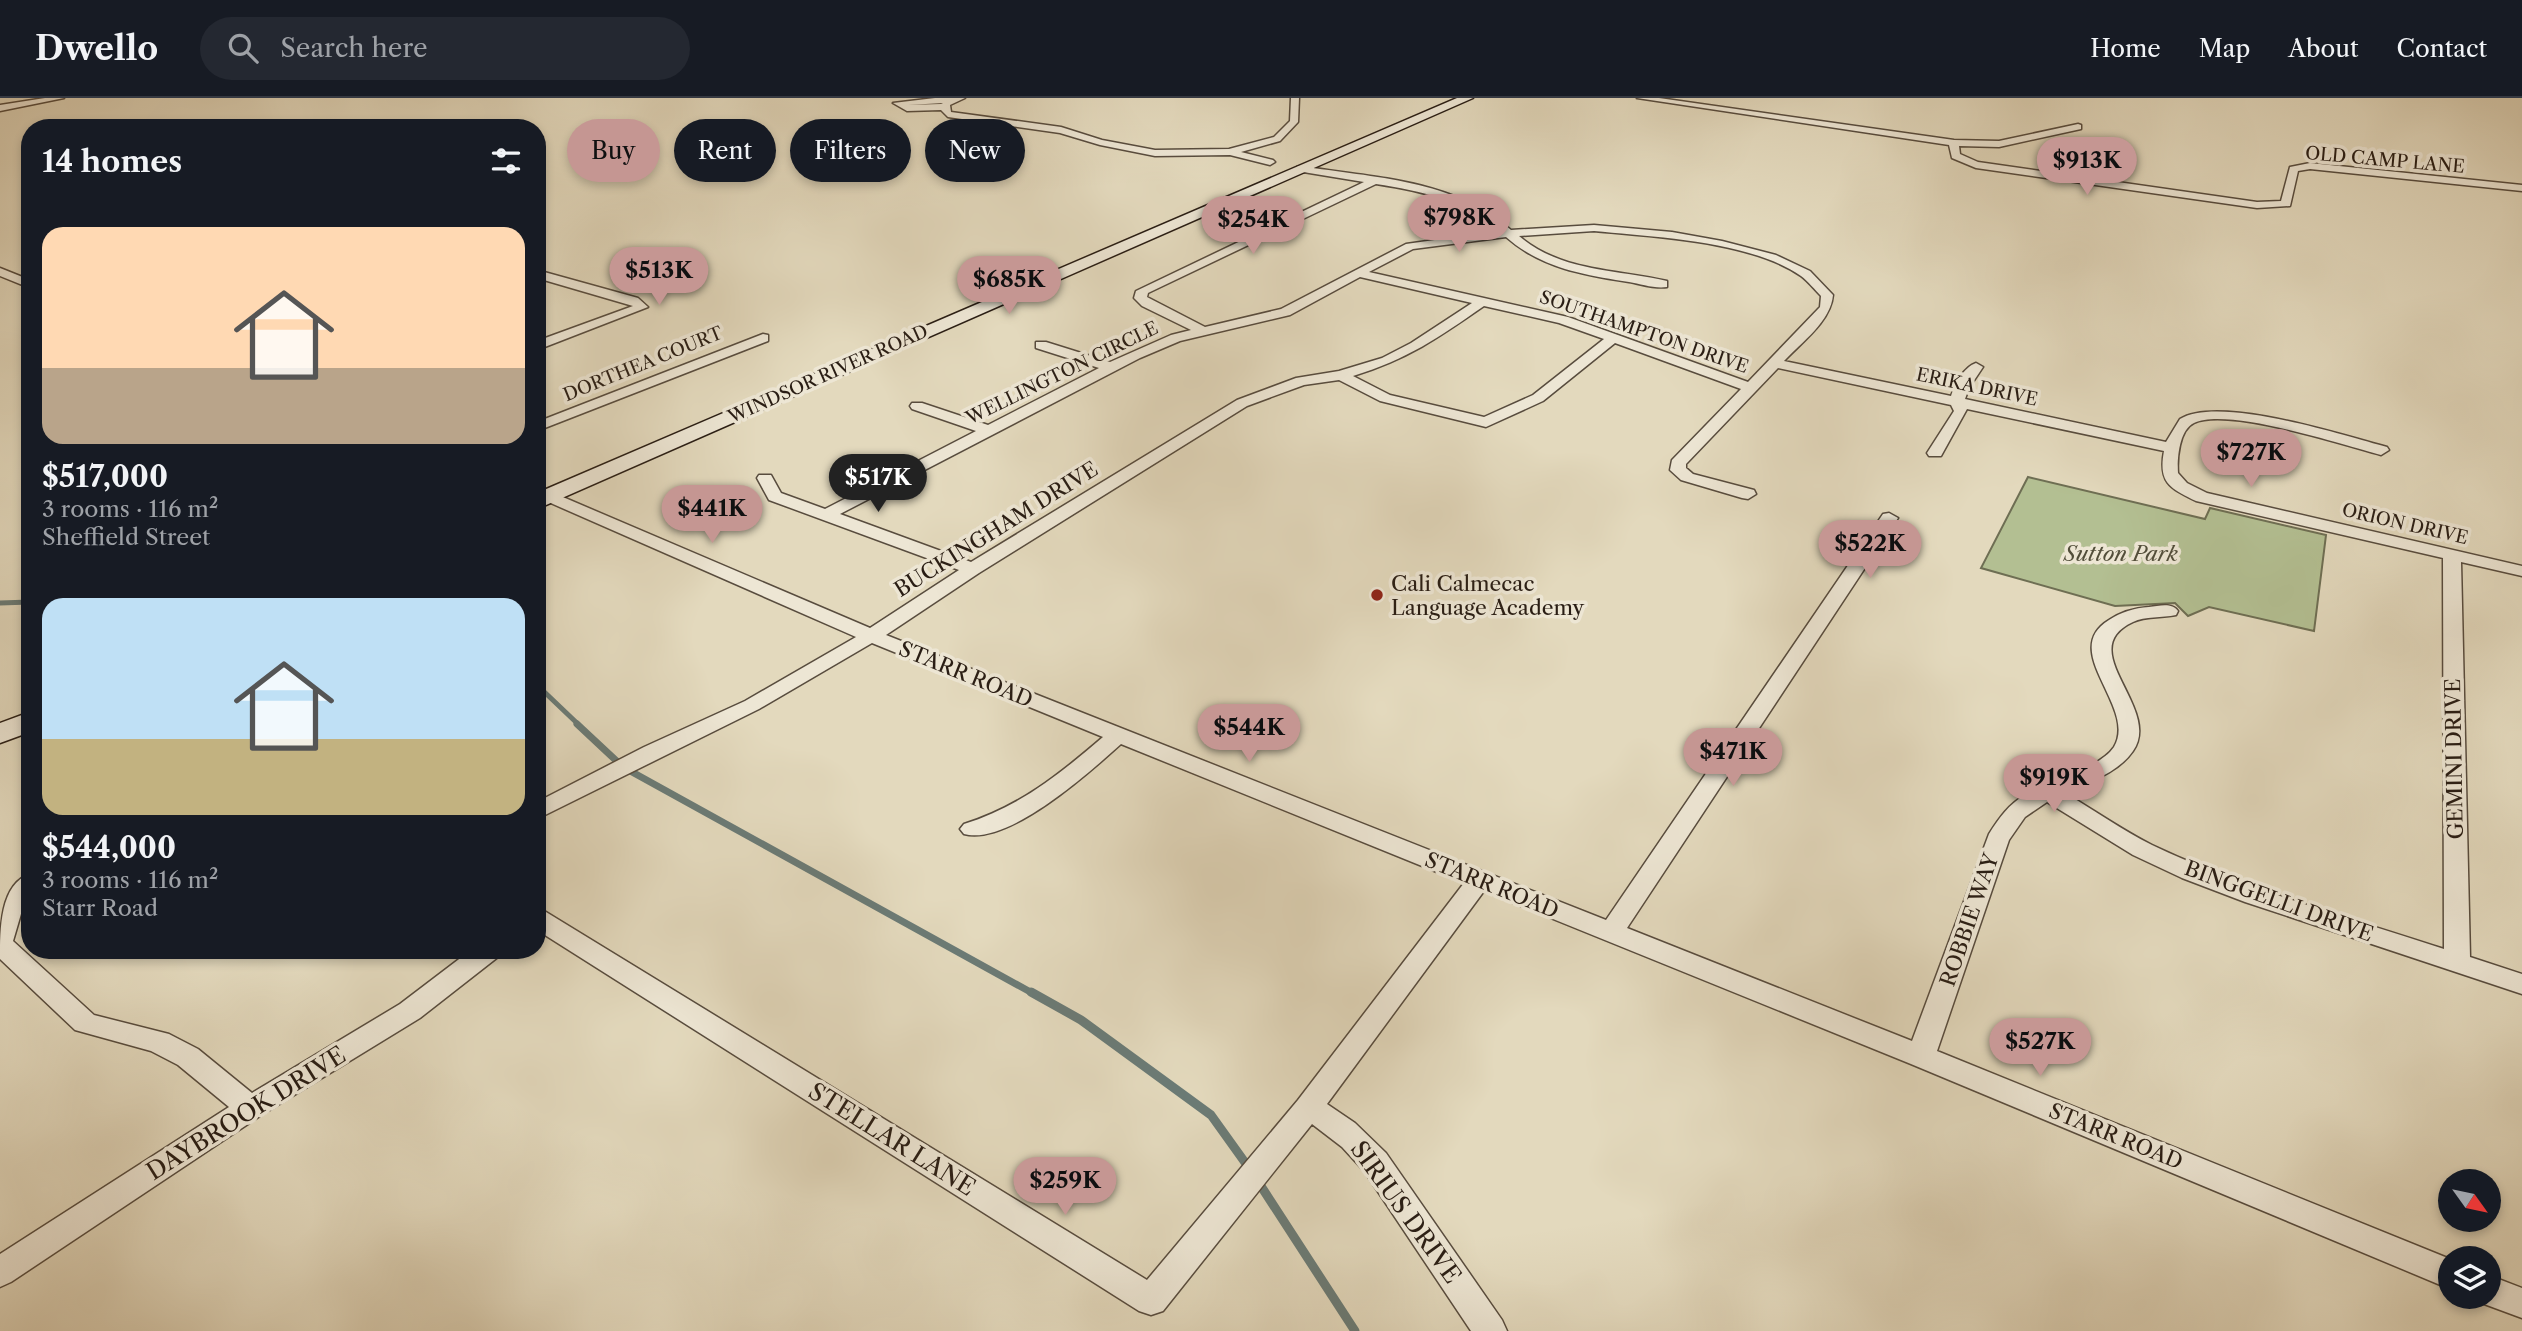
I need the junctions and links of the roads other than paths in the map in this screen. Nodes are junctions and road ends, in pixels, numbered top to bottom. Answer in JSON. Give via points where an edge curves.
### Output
{"nodes":[{"id":1,"x":60,"y":98,"type":"edge"},
{"id":2,"x":960,"y":98,"type":"edge"},
{"id":3,"x":1295,"y":98,"type":"edge"},
{"id":4,"x":1467,"y":98,"type":"edge"},
{"id":5,"x":1641,"y":98,"type":"edge"},
{"id":6,"x":944,"y":107,"type":"junction"},
{"id":7,"x":0,"y":108,"type":"edge"},
{"id":8,"x":1033,"y":125,"type":"junction"},
{"id":9,"x":2078,"y":127,"type":"dead end"},
{"id":10,"x":1061,"y":130,"type":"junction"},
{"id":11,"x":1954,"y":143,"type":"junction"},
{"id":12,"x":1229,"y":152,"type":"junction"},
{"id":13,"x":1270,"y":162,"type":"dead end"},
{"id":14,"x":1301,"y":169,"type":"junction"},
{"id":15,"x":1372,"y":182,"type":"junction"},
{"id":16,"x":2522,"y":188,"type":"edge"},
{"id":17,"x":1508,"y":233,"type":"junction"},
{"id":18,"x":0,"y":272,"type":"edge"},
{"id":19,"x":1361,"y":274,"type":"junction"},
{"id":20,"x":546,"y":277,"type":"edge"},
{"id":21,"x":21,"y":280,"type":"edge"},
{"id":22,"x":1663,"y":284,"type":"dead end"},
{"id":23,"x":1483,"y":301,"type":"junction"},
{"id":24,"x":1202,"y":331,"type":"junction"},
{"id":25,"x":1615,"y":337,"type":"junction"},
{"id":26,"x":763,"y":338,"type":"dead end"},
{"id":27,"x":546,"y":343,"type":"edge"},
{"id":28,"x":1041,"y":345,"type":"dead end"},
{"id":29,"x":1775,"y":363,"type":"junction"},
{"id":30,"x":1111,"y":367,"type":"junction"},
{"id":31,"x":1976,"y":367,"type":"dead end"},
{"id":32,"x":1341,"y":374,"type":"junction"},
{"id":33,"x":1752,"y":388,"type":"junction"},
{"id":34,"x":1956,"y":402,"type":"junction"},
{"id":35,"x":917,"y":406,"type":"dead end"},
{"id":36,"x":546,"y":423,"type":"edge"},
{"id":37,"x":988,"y":430,"type":"junction"},
{"id":38,"x":2172,"y":448,"type":"junction"},
{"id":39,"x":2381,"y":450,"type":"dead end"},
{"id":40,"x":1935,"y":453,"type":"dead end"},
{"id":41,"x":765,"y":478,"type":"dead end"},
{"id":42,"x":546,"y":494,"type":"edge"},
{"id":43,"x":1748,"y":494,"type":"dead end"},
{"id":44,"x":546,"y":498,"type":"edge"},
{"id":45,"x":826,"y":515,"type":"junction"},
{"id":46,"x":1889,"y":518,"type":"dead end"},
{"id":47,"x":2452,"y":555,"type":"junction"},
{"id":48,"x":973,"y":569,"type":"junction"},
{"id":49,"x":2522,"y":571,"type":"edge"},
{"id":50,"x":2169,"y":611,"type":"dead end"},
{"id":51,"x":871,"y":636,"type":"junction"},
{"id":52,"x":21,"y":725,"type":"edge"},
{"id":53,"x":0,"y":734,"type":"edge"},
{"id":54,"x":1118,"y":735,"type":"junction"},
{"id":55,"x":2047,"y":792,"type":"junction"},
{"id":56,"x":546,"y":807,"type":"edge"},
{"id":57,"x":972,"y":829,"type":"dead end"},
{"id":58,"x":1479,"y":880,"type":"junction"},
{"id":59,"x":21,"y":892,"type":"edge"},
{"id":60,"x":546,"y":924,"type":"edge"},
{"id":61,"x":1611,"y":932,"type":"junction"},
{"id":62,"x":0,"y":943,"type":"edge"},
{"id":63,"x":477,"y":959,"type":"edge"},
{"id":64,"x":2457,"y":962,"type":"junction"},
{"id":65,"x":2522,"y":984,"type":"edge"},
{"id":66,"x":1921,"y":1056,"type":"junction"},
{"id":67,"x":250,"y":1108,"type":"junction"},
{"id":68,"x":1308,"y":1108,"type":"junction"},
{"id":69,"x":2438,"y":1269,"type":"edge"},
{"id":70,"x":0,"y":1272,"type":"edge"},
{"id":71,"x":2501,"y":1295,"type":"edge"},
{"id":72,"x":2522,"y":1303,"type":"edge"},
{"id":73,"x":1490,"y":1331,"type":"edge"}],
"edges":[{"from":1,"to":7,"type":"street"},
{"from":2,"to":6,"type":"street"},
{"from":2,"to":6,"type":"street","via":[[898,103],[907,108]]},
{"from":3,"to":12,"type":"street","via":[[1294,122],[1277,139]]},
{"from":4,"to":14,"type":"main road","name":"WINDSOR RIVER ROAD"},
{"from":5,"to":11,"type":"street"},
{"from":6,"to":8,"type":"street","via":[[948,114],[964,118]]},
{"from":8,"to":10,"type":"street"},
{"from":8,"to":10,"type":"street","via":[[1051,120],[1076,124]]},
{"from":9,"to":11,"type":"street","via":[[1999,144]]},
{"from":10,"to":12,"type":"street","via":[[1155,153]]},
{"from":11,"to":16,"type":"street","name":"OLD CAMP LANE","via":[[1955,156],[1976,165],[2257,205],[2286,204],[2294,169],[2310,166]]},
{"from":12,"to":13,"type":"street"},
{"from":14,"to":15,"type":"street"},
{"from":14,"to":42,"type":"main road","name":"WINDSOR RIVER ROAD"},
{"from":15,"to":17,"type":"street","via":[[1460,200],[1478,207]]},
{"from":15,"to":24,"type":"street","via":[[1142,291],[1140,298],[1146,303]]},
{"from":17,"to":19,"type":"street","name":"WELLINGTON CIRCLE","via":[[1410,246]]},
{"from":17,"to":22,"type":"street","via":[[1538,255],[1569,266]]},
{"from":17,"to":29,"type":"street","name":"WELLINGTON CIRCLE","via":[[1594,228],[1645,231],[1749,250],[1791,265],[1818,283],[1827,295],[1826,307]]},
{"from":18,"to":21,"type":"street"},
{"from":19,"to":23,"type":"street","name":"SOUTHAMPTON DRIVE"},
{"from":19,"to":24,"type":"street","name":"WELLINGTON CIRCLE","via":[[1285,312]]},
{"from":20,"to":27,"type":"street","via":[[642,307]]},
{"from":23,"to":25,"type":"street","name":"SOUTHAMPTON DRIVE"},
{"from":23,"to":32,"type":"street","name":"BUCKINGHAM DRIVE","via":[[1403,354]]},
{"from":24,"to":30,"type":"street","name":"WELLINGTON CIRCLE"},
{"from":25,"to":32,"type":"street","via":[[1538,398],[1486,422],[1385,398]]},
{"from":25,"to":33,"type":"street","name":"SOUTHAMPTON DRIVE"},
{"from":26,"to":36,"type":"street","name":"DORTHEA COURT"},
{"from":28,"to":30,"type":"street"},
{"from":29,"to":33,"type":"street","name":"WELLINGTON CIRCLE"},
{"from":29,"to":34,"type":"street","name":"ERIKA DRIVE"},
{"from":30,"to":37,"type":"street","name":"WELLINGTON CIRCLE"},
{"from":31,"to":34,"type":"street"},
{"from":32,"to":48,"type":"street","name":"BUCKINGHAM DRIVE","via":[[1301,381],[1242,403]]},
{"from":33,"to":43,"type":"street","name":"WELLINGTON CIRCLE","via":[[1678,463],[1678,470],[1687,477]]},
{"from":34,"to":38,"type":"street","name":"ERIKA DRIVE"},
{"from":34,"to":40,"type":"street","via":[[1961,411]]},
{"from":35,"to":37,"type":"street"},
{"from":37,"to":45,"type":"street","name":"WELLINGTON CIRCLE"},
{"from":38,"to":39,"type":"street","via":[[2181,425],[2189,419],[2220,416]]},
{"from":38,"to":47,"type":"street","name":"ORION DRIVE","via":[[2171,480],[2202,497]]},
{"from":41,"to":45,"type":"street","via":[[775,496]]},
{"from":44,"to":51,"type":"street","name":"STARR ROAD"},
{"from":45,"to":48,"type":"street"},
{"from":46,"to":61,"type":"street"},
{"from":47,"to":49,"type":"street","name":"ORION DRIVE"},
{"from":47,"to":64,"type":"street","name":"GEMINI DRIVE"},
{"from":48,"to":51,"type":"street","name":"BUCKINGHAM DRIVE"},
{"from":50,"to":55,"type":"street","name":"ROBBIE WAY","via":[[2129,616],[2111,625],[2102,638],[2099,654],[2129,723],[2126,746],[2114,761]]},
{"from":51,"to":54,"type":"street","name":"STARR ROAD"},
{"from":51,"to":56,"type":"street","name":"BUCKINGHAM DRIVE","via":[[752,705]]},
{"from":52,"to":53,"type":"main road"},
{"from":54,"to":57,"type":"street","via":[[1056,789],[994,824]]},
{"from":54,"to":58,"type":"street","name":"STARR ROAD"},
{"from":55,"to":64,"type":"street","name":"BINGGELLI DRIVE","via":[[2141,849],[2191,872]]},
{"from":55,"to":66,"type":"street","name":"ROBBIE WAY","via":[[2020,809],[1997,839]]},
{"from":58,"to":61,"type":"street","name":"STARR ROAD"},
{"from":58,"to":68,"type":"street","name":"STELLAR LANE"},
{"from":59,"to":62,"type":"street","via":[[11,904]]},
{"from":60,"to":68,"type":"street","name":"STELLAR LANE","via":[[1151,1300]]},
{"from":61,"to":66,"type":"street","name":"STARR ROAD"},
{"from":62,"to":67,"type":"street","via":[[85,1023],[159,1042],[188,1057]]},
{"from":63,"to":67,"type":"street","name":"DAYBROOK DRIVE","via":[[410,1011]]},
{"from":64,"to":65,"type":"street","name":"BINGGELLI DRIVE"},
{"from":66,"to":69,"type":"street","name":"STARR ROAD"},
{"from":67,"to":70,"type":"street","name":"DAYBROOK DRIVE"},
{"from":68,"to":73,"type":"street","name":"SIRIUS DRIVE","via":[[1353,1137],[1376,1162]]},
{"from":71,"to":72,"type":"street"}]}
